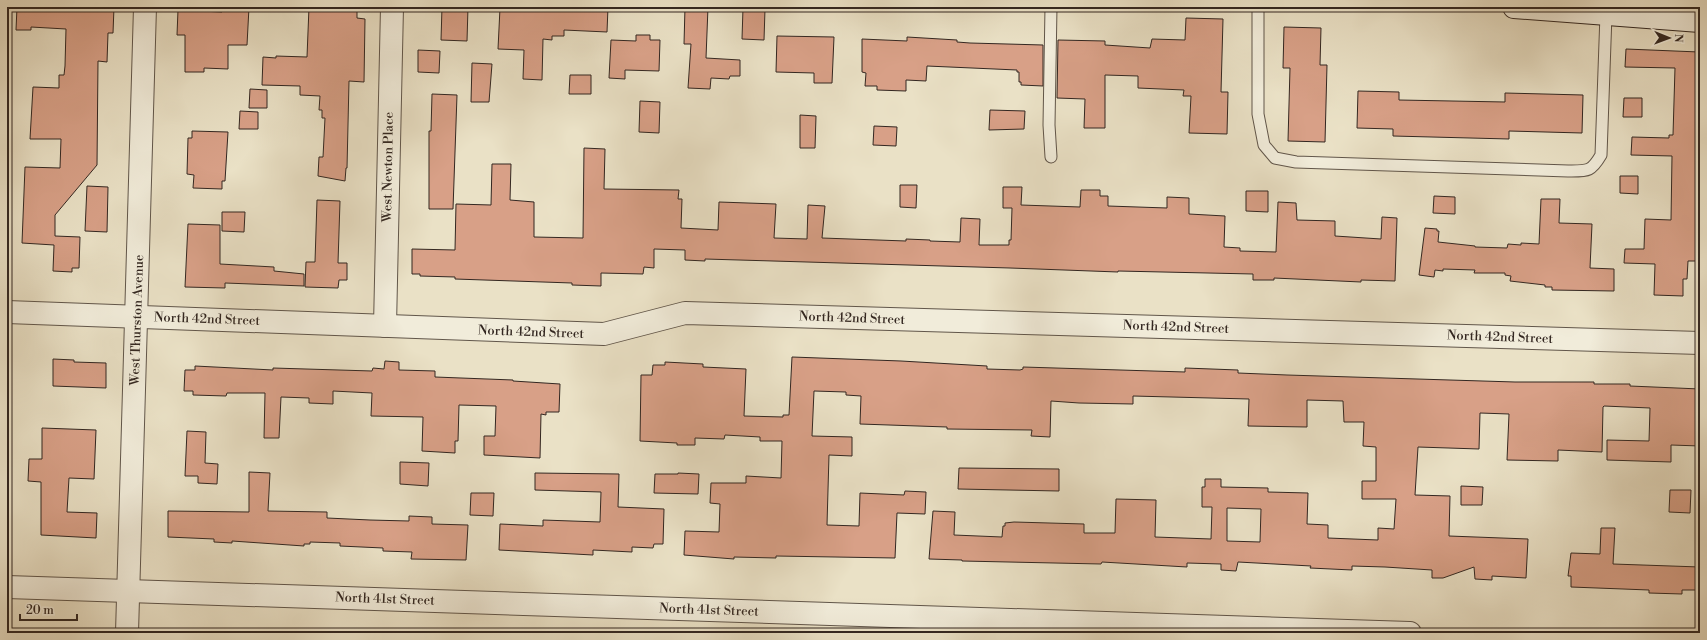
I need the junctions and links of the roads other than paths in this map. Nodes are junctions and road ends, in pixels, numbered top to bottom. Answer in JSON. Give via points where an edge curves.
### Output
{"nodes":[{"id":1,"x":145,"y":7,"type":"edge"},
{"id":2,"x":392,"y":7,"type":"edge"},
{"id":3,"x":1051,"y":7,"type":"edge"},
{"id":4,"x":1258,"y":7,"type":"edge"},
{"id":5,"x":1514,"y":7,"type":"edge"},
{"id":6,"x":1617,"y":12,"type":"edge"},
{"id":7,"x":1700,"y":21,"type":"edge"},
{"id":8,"x":1051,"y":157,"type":"dead end"},
{"id":9,"x":7,"y":312,"type":"edge"},
{"id":10,"x":137,"y":316,"type":"junction"},
{"id":11,"x":385,"y":326,"type":"junction"},
{"id":12,"x":1700,"y":343,"type":"edge"},
{"id":13,"x":7,"y":587,"type":"edge"},
{"id":14,"x":127,"y":591,"type":"junction"},
{"id":15,"x":127,"y":633,"type":"edge"},
{"id":16,"x":1410,"y":633,"type":"edge"}],
"edges":[{"from":1,"to":10,"type":"street","name":"West Thurston Avenue"},
{"from":2,"to":11,"type":"street","name":"West Newton Place"},
{"from":3,"to":8,"type":"lane"},
{"from":4,"to":6,"type":"lane","via":[[1258,114],[1264,145],[1275,158],[1296,162],[1568,171],[1584,171],[1594,167],[1601,155]]},
{"from":5,"to":6,"type":"street"},
{"from":6,"to":7,"type":"street"},
{"from":9,"to":10,"type":"street","name":"North 42nd Street"},
{"from":10,"to":11,"type":"street","name":"North 42nd Street"},
{"from":10,"to":14,"type":"street","name":"West Thurston Avenue"},
{"from":11,"to":12,"type":"street","name":"North 42nd Street","via":[[604,334],[684,313]]},
{"from":13,"to":14,"type":"street","name":"North 41st Street"},
{"from":14,"to":15,"type":"street","name":"West Thurston Avenue"},
{"from":14,"to":16,"type":"street","name":"North 41st Street"}]}
